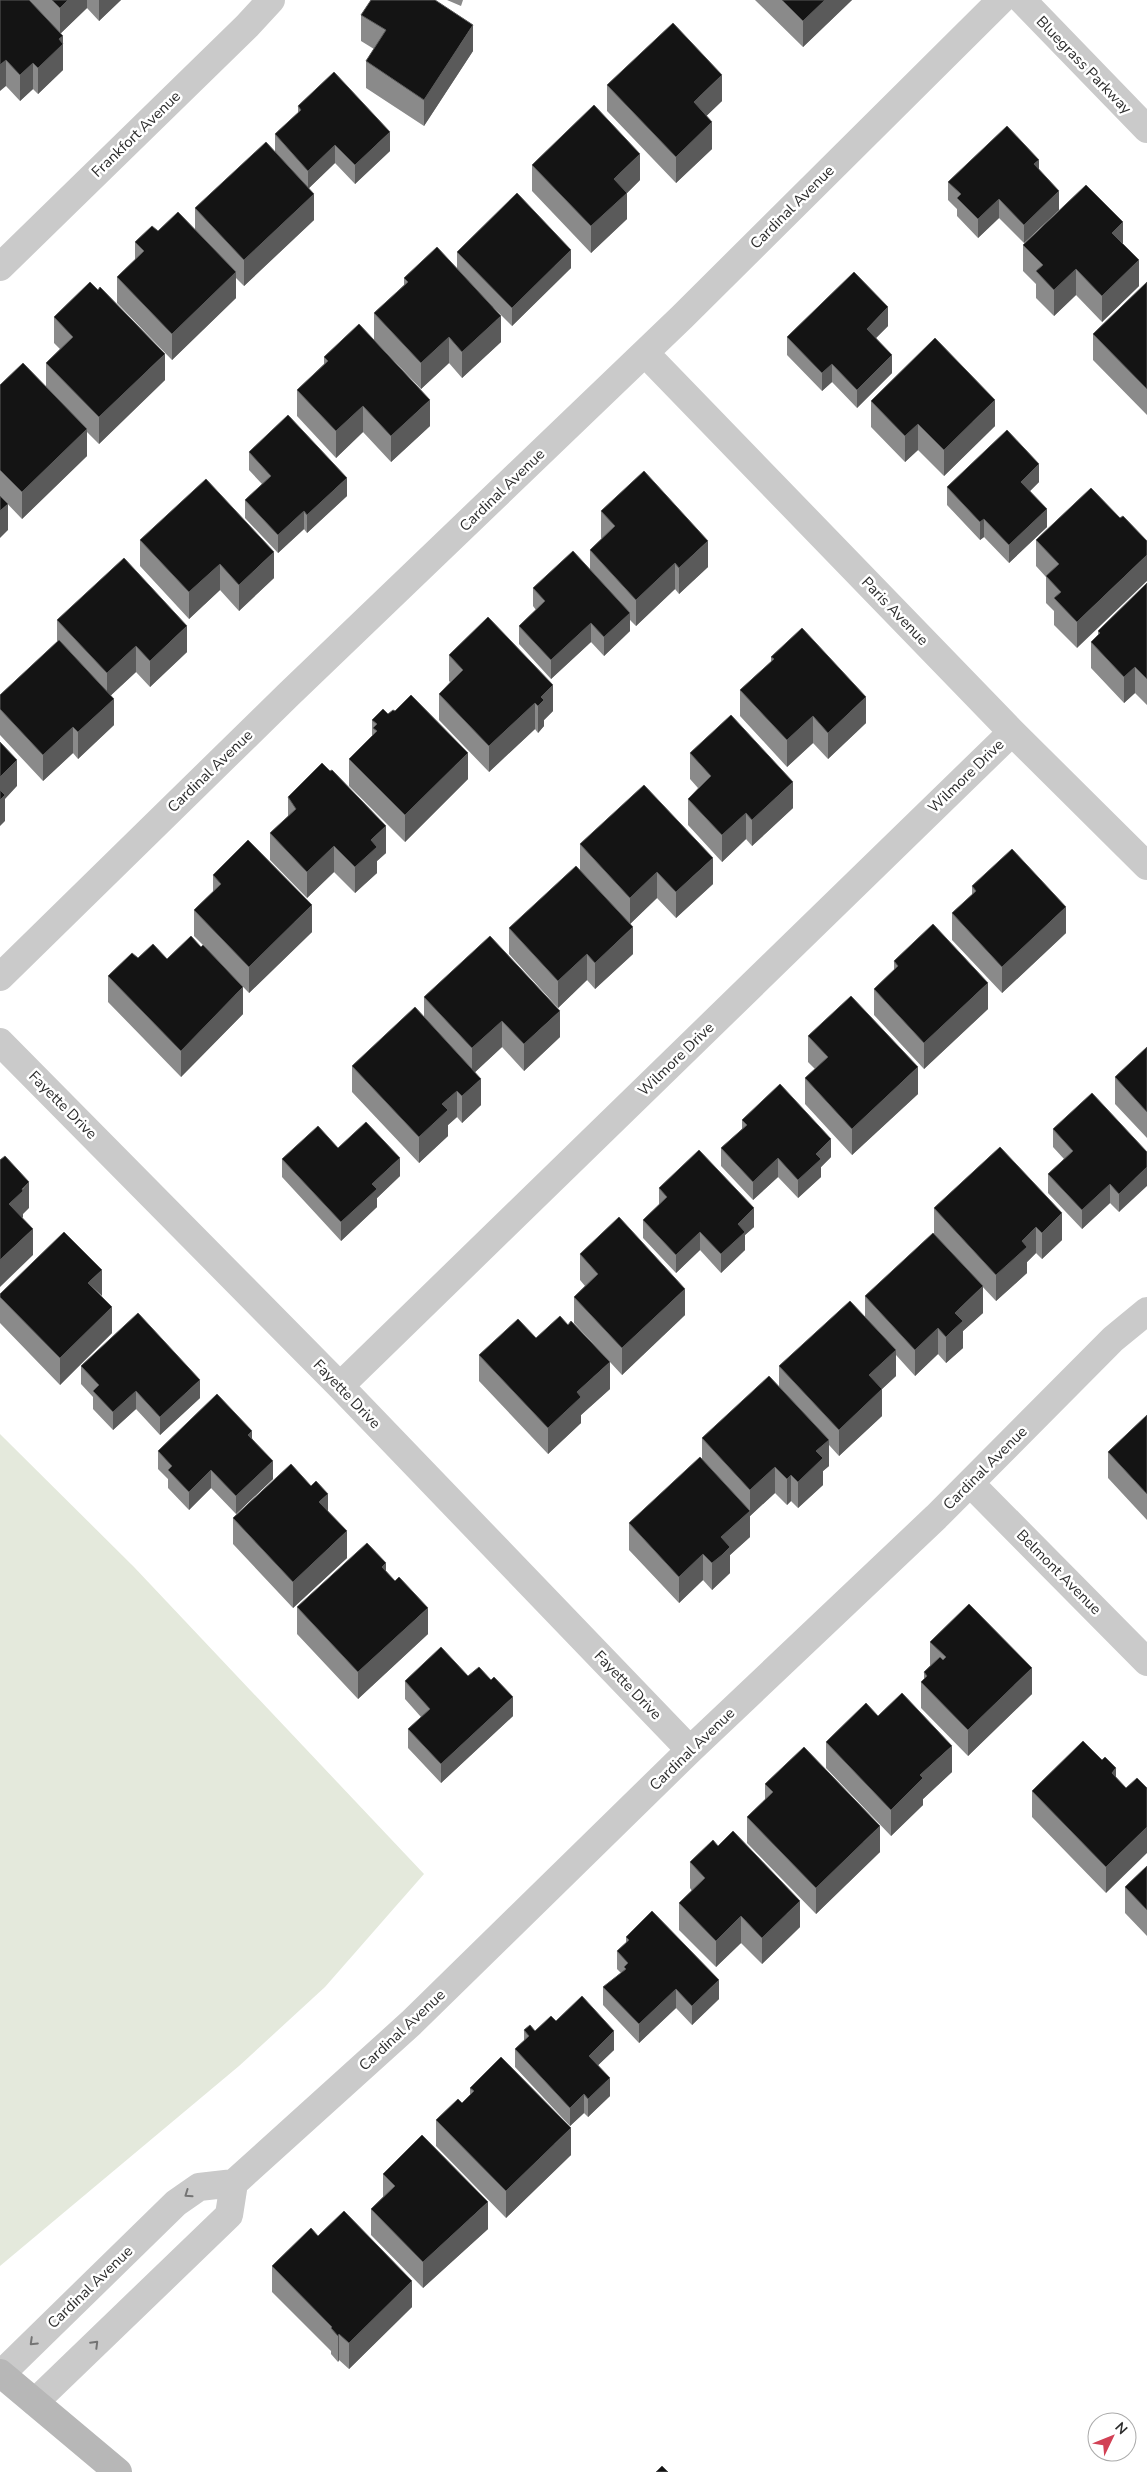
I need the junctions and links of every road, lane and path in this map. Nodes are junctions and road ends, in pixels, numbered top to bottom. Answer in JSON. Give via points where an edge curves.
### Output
{"nodes":[{"id":1,"x":271,"y":0,"type":"edge"},
{"id":2,"x":1001,"y":0,"type":"edge"},
{"id":3,"x":1022,"y":0,"type":"edge"},
{"id":4,"x":1147,"y":129,"type":"edge"},
{"id":5,"x":0,"y":267,"type":"edge"},
{"id":6,"x":645,"y":353,"type":"junction"},
{"id":7,"x":1012,"y":732,"type":"junction"},
{"id":8,"x":1147,"y":866,"type":"edge"},
{"id":9,"x":0,"y":977,"type":"edge"},
{"id":10,"x":0,"y":1042,"type":"edge"},
{"id":11,"x":1147,"y":1311,"type":"edge"},
{"id":12,"x":340,"y":1386,"type":"junction"},
{"id":13,"x":970,"y":1483,"type":"junction"},
{"id":14,"x":1147,"y":1662,"type":"edge"},
{"id":15,"x":690,"y":1750,"type":"junction"},
{"id":16,"x":234,"y":2183,"type":"junction"},
{"id":17,"x":0,"y":2373,"type":"edge"},
{"id":18,"x":35,"y":2402,"type":"junction"},
{"id":19,"x":118,"y":2472,"type":"edge"}],
"edges":[{"from":1,"to":5,"type":"street","name":"Frankfort Avenue"},
{"from":2,"to":6,"type":"street","name":"Cardinal Avenue"},
{"from":3,"to":4,"type":"street","name":"Bluegrass Parkway"},
{"from":6,"to":7,"type":"street","name":"Paris Avenue"},
{"from":6,"to":9,"type":"street","name":"Cardinal Avenue"},
{"from":7,"to":8,"type":"street","name":"Paris Avenue"},
{"from":7,"to":12,"type":"street","name":"Wilmore Drive"},
{"from":10,"to":12,"type":"street","name":"Fayette Drive"},
{"from":11,"to":13,"type":"street","name":"Cardinal Avenue","via":[[1112,1340]]},
{"from":12,"to":15,"type":"street","name":"Fayette Drive"},
{"from":13,"to":14,"type":"street","name":"Belmont Avenue"},
{"from":13,"to":15,"type":"street","name":"Cardinal Avenue"},
{"from":15,"to":16,"type":"street","name":"Cardinal Avenue","via":[[411,2023]]},
{"from":16,"to":17,"type":"street","name":"Cardinal Avenue","one_way":true,"via":[[199,2187],[176,2203]]},
{"from":18,"to":16,"type":"street","one_way":true,"via":[[229,2215]]},
{"from":17,"to":18,"type":"main road"},
{"from":18,"to":19,"type":"main road"}]}
